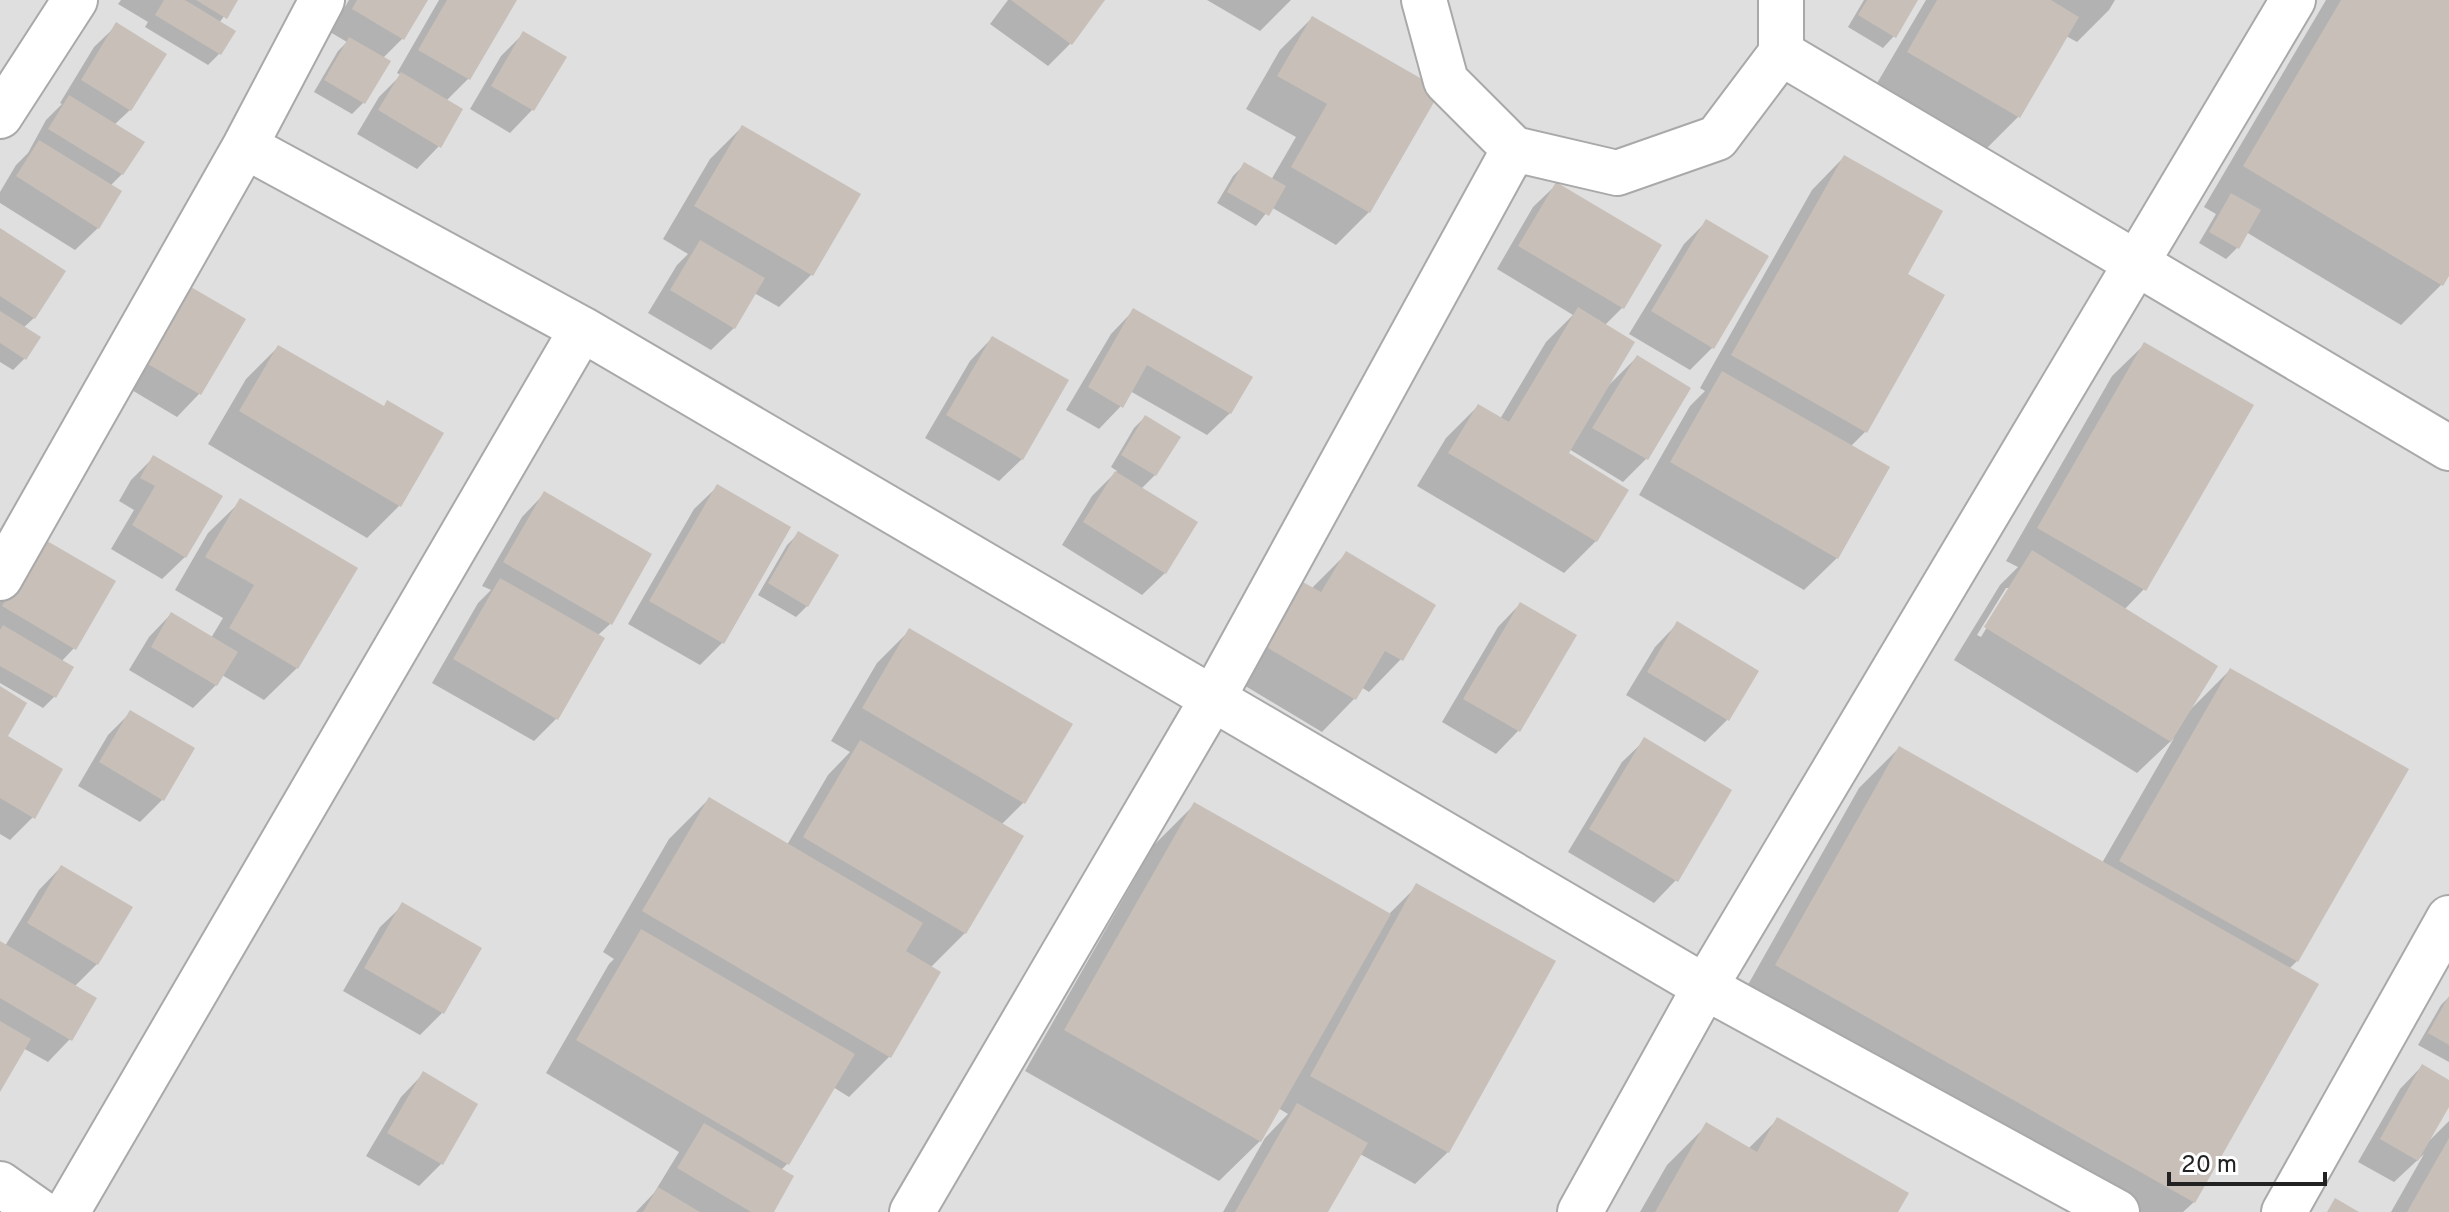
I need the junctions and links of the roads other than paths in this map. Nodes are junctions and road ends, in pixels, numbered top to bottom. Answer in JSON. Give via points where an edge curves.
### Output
{"nodes":[{"id":1,"x":75,"y":0,"type":"edge"},
{"id":2,"x":322,"y":0,"type":"edge"},
{"id":3,"x":1424,"y":0,"type":"edge"},
{"id":4,"x":1781,"y":0,"type":"edge"},
{"id":5,"x":2293,"y":0,"type":"edge"},
{"id":6,"x":1781,"y":53,"type":"junction"},
{"id":7,"x":0,"y":116,"type":"edge"},
{"id":8,"x":245,"y":146,"type":"junction"},
{"id":9,"x":1514,"y":149,"type":"junction"},
{"id":10,"x":2136,"y":263,"type":"junction"},
{"id":11,"x":582,"y":329,"type":"junction"},
{"id":12,"x":2449,"y":448,"type":"edge"},
{"id":13,"x":0,"y":578,"type":"edge"},
{"id":14,"x":1213,"y":698,"type":"junction"},
{"id":15,"x":2449,"y":918,"type":"edge"},
{"id":16,"x":1705,"y":987,"type":"junction"},
{"id":17,"x":0,"y":1184,"type":"edge"},
{"id":18,"x":40,"y":1212,"type":"edge"},
{"id":19,"x":67,"y":1212,"type":"edge"},
{"id":20,"x":912,"y":1212,"type":"edge"},
{"id":21,"x":1580,"y":1212,"type":"edge"},
{"id":22,"x":2117,"y":1212,"type":"edge"},
{"id":23,"x":2284,"y":1212,"type":"edge"}],
"edges":[{"from":1,"to":7,"type":"street"},
{"from":2,"to":8,"type":"street"},
{"from":3,"to":9,"type":"street","via":[[1446,81]]},
{"from":4,"to":6,"type":"street"},
{"from":5,"to":10,"type":"street"},
{"from":6,"to":9,"type":"street","via":[[1717,138],[1617,173]]},
{"from":6,"to":10,"type":"street"},
{"from":8,"to":11,"type":"street"},
{"from":8,"to":13,"type":"street"},
{"from":9,"to":14,"type":"street"},
{"from":10,"to":12,"type":"street"},
{"from":10,"to":16,"type":"street"},
{"from":11,"to":14,"type":"street"},
{"from":11,"to":19,"type":"street"},
{"from":14,"to":16,"type":"street"},
{"from":14,"to":20,"type":"street"},
{"from":15,"to":23,"type":"street"},
{"from":16,"to":21,"type":"street"},
{"from":16,"to":22,"type":"street"},
{"from":17,"to":18,"type":"street"}]}
